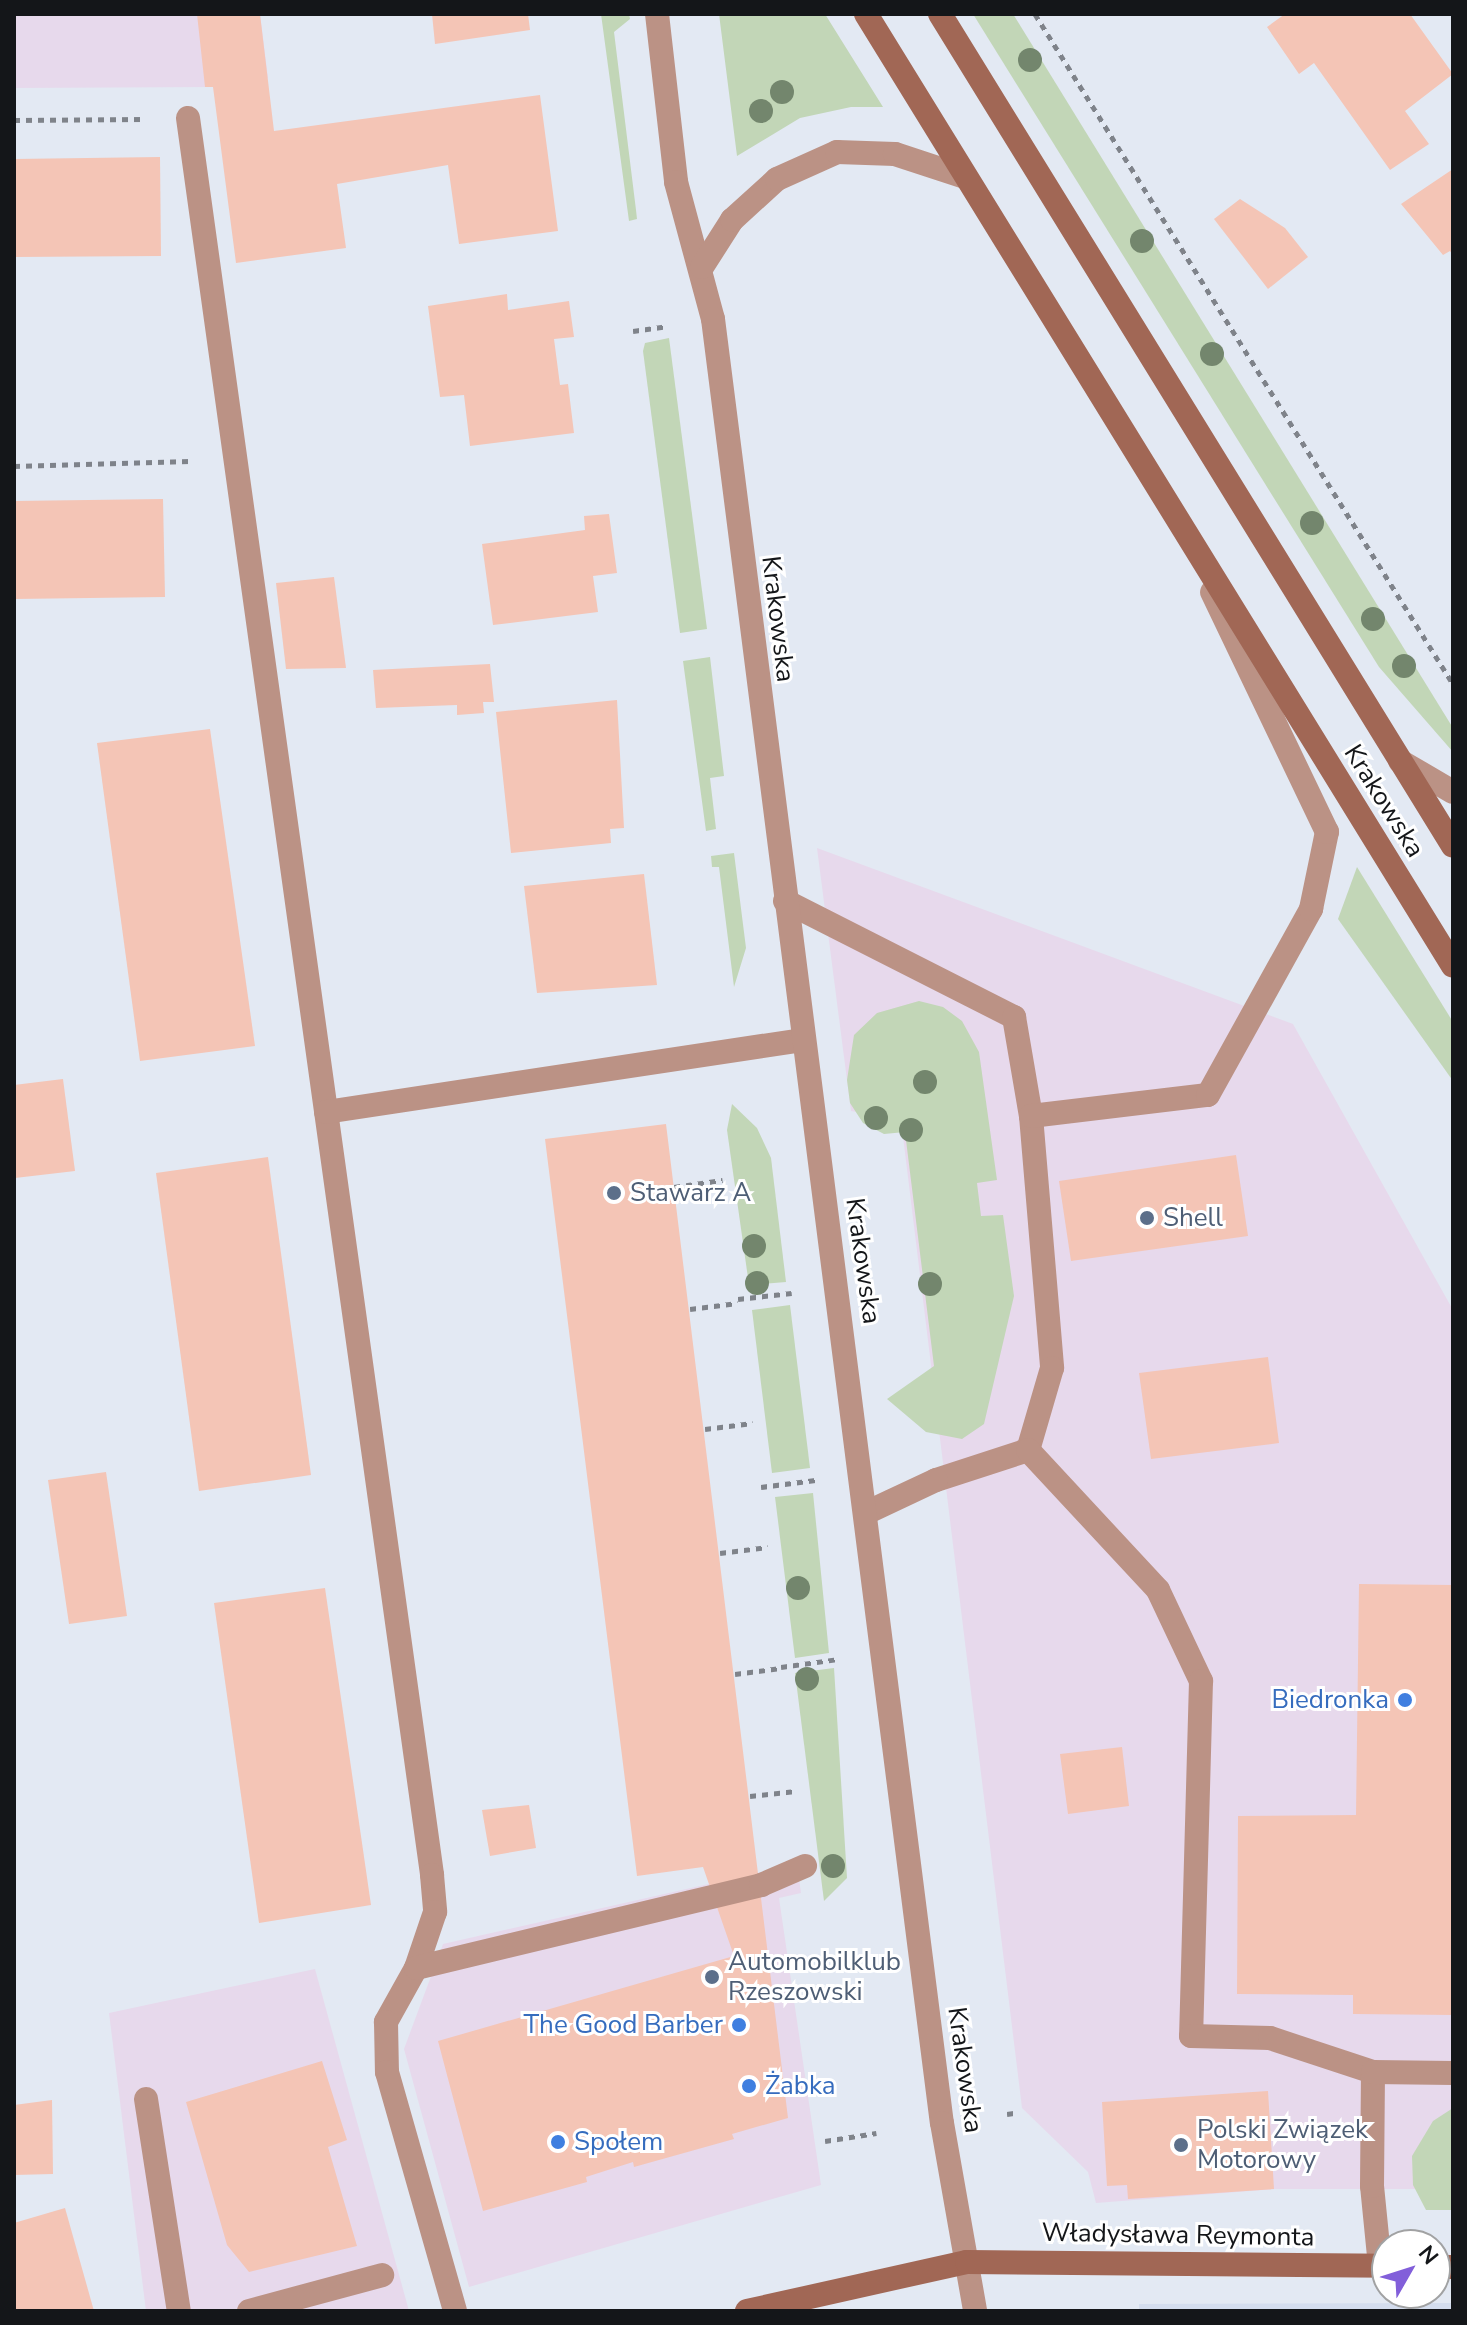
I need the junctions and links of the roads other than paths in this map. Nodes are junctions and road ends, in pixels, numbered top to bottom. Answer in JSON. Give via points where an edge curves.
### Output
{"nodes":[{"id":1,"x":657,"y":14,"type":"edge"},
{"id":2,"x":866,"y":14,"type":"edge"},
{"id":3,"x":940,"y":14,"type":"edge"},
{"id":4,"x":188,"y":118,"type":"road end"},
{"id":5,"x":965,"y":177,"type":"junction"},
{"id":6,"x":702,"y":267,"type":"junction"},
{"id":7,"x":1178,"y":521,"type":"junction"},
{"id":8,"x":1400,"y":761,"type":"junction"},
{"id":9,"x":1453,"y":792,"type":"edge"},
{"id":10,"x":1453,"y":846,"type":"edge"},
{"id":11,"x":785,"y":901,"type":"junction"},
{"id":12,"x":1453,"y":966,"type":"edge"},
{"id":13,"x":804,"y":1040,"type":"junction"},
{"id":14,"x":326,"y":1112,"type":"junction"},
{"id":15,"x":1031,"y":1116,"type":"junction"},
{"id":16,"x":1028,"y":1450,"type":"junction"},
{"id":17,"x":868,"y":1512,"type":"junction"},
{"id":18,"x":805,"y":1866,"type":"dead end"},
{"id":19,"x":416,"y":1968,"type":"junction"},
{"id":20,"x":1373,"y":2072,"type":"junction"},
{"id":21,"x":1453,"y":2073,"type":"edge"},
{"id":22,"x":146,"y":2099,"type":"dead end"},
{"id":23,"x":1378,"y":2229,"type":"edge"},
{"id":24,"x":967,"y":2262,"type":"junction"},
{"id":25,"x":1371,"y":2266,"type":"edge"},
{"id":26,"x":382,"y":2275,"type":"dead end"},
{"id":27,"x":179,"y":2311,"type":"edge"},
{"id":28,"x":249,"y":2311,"type":"edge"},
{"id":29,"x":455,"y":2311,"type":"edge"},
{"id":30,"x":747,"y":2311,"type":"edge"},
{"id":31,"x":975,"y":2311,"type":"edge"}],
"edges":[{"from":1,"to":6,"type":"street","name":"Krakowska","via":[[676,182]]},
{"from":2,"to":5,"type":"main road","name":"Krakowska"},
{"from":3,"to":8,"type":"main road","name":"Krakowska"},
{"from":4,"to":14,"type":"street"},
{"from":5,"to":6,"type":"street","via":[[895,154],[837,152],[777,179],[732,220]]},
{"from":5,"to":7,"type":"main road","name":"Krakowska"},
{"from":6,"to":11,"type":"street","name":"Krakowska"},
{"from":7,"to":12,"type":"main road","name":"Krakowska"},
{"from":7,"to":15,"type":"street","via":[[1327,832],[1311,909],[1208,1095]]},
{"from":8,"to":9,"type":"street"},
{"from":8,"to":10,"type":"main road","name":"Krakowska"},
{"from":11,"to":13,"type":"street","name":"Krakowska"},
{"from":11,"to":15,"type":"street","via":[[1014,1017]]},
{"from":13,"to":14,"type":"street"},
{"from":13,"to":17,"type":"street","name":"Krakowska"},
{"from":14,"to":19,"type":"street","via":[[432,1875],[435,1912]]},
{"from":15,"to":16,"type":"street","via":[[1052,1368]]},
{"from":16,"to":17,"type":"street","via":[[936,1480]]},
{"from":16,"to":20,"type":"street","via":[[1158,1590],[1201,1681],[1191,2036],[1270,2038]]},
{"from":17,"to":24,"type":"street","name":"Krakowska","via":[[942,2123]]},
{"from":18,"to":19,"type":"street","via":[[761,1885]]},
{"from":19,"to":29,"type":"street","via":[[386,2022],[387,2072]]},
{"from":20,"to":21,"type":"street"},
{"from":20,"to":23,"type":"street","via":[[1372,2186]]},
{"from":22,"to":27,"type":"street"},
{"from":24,"to":25,"type":"main road","name":"Władysława Reymonta"},
{"from":24,"to":30,"type":"main road","name":"Władysława Reymonta"},
{"from":24,"to":31,"type":"street","name":"Krakowska"},
{"from":26,"to":28,"type":"street"}]}
